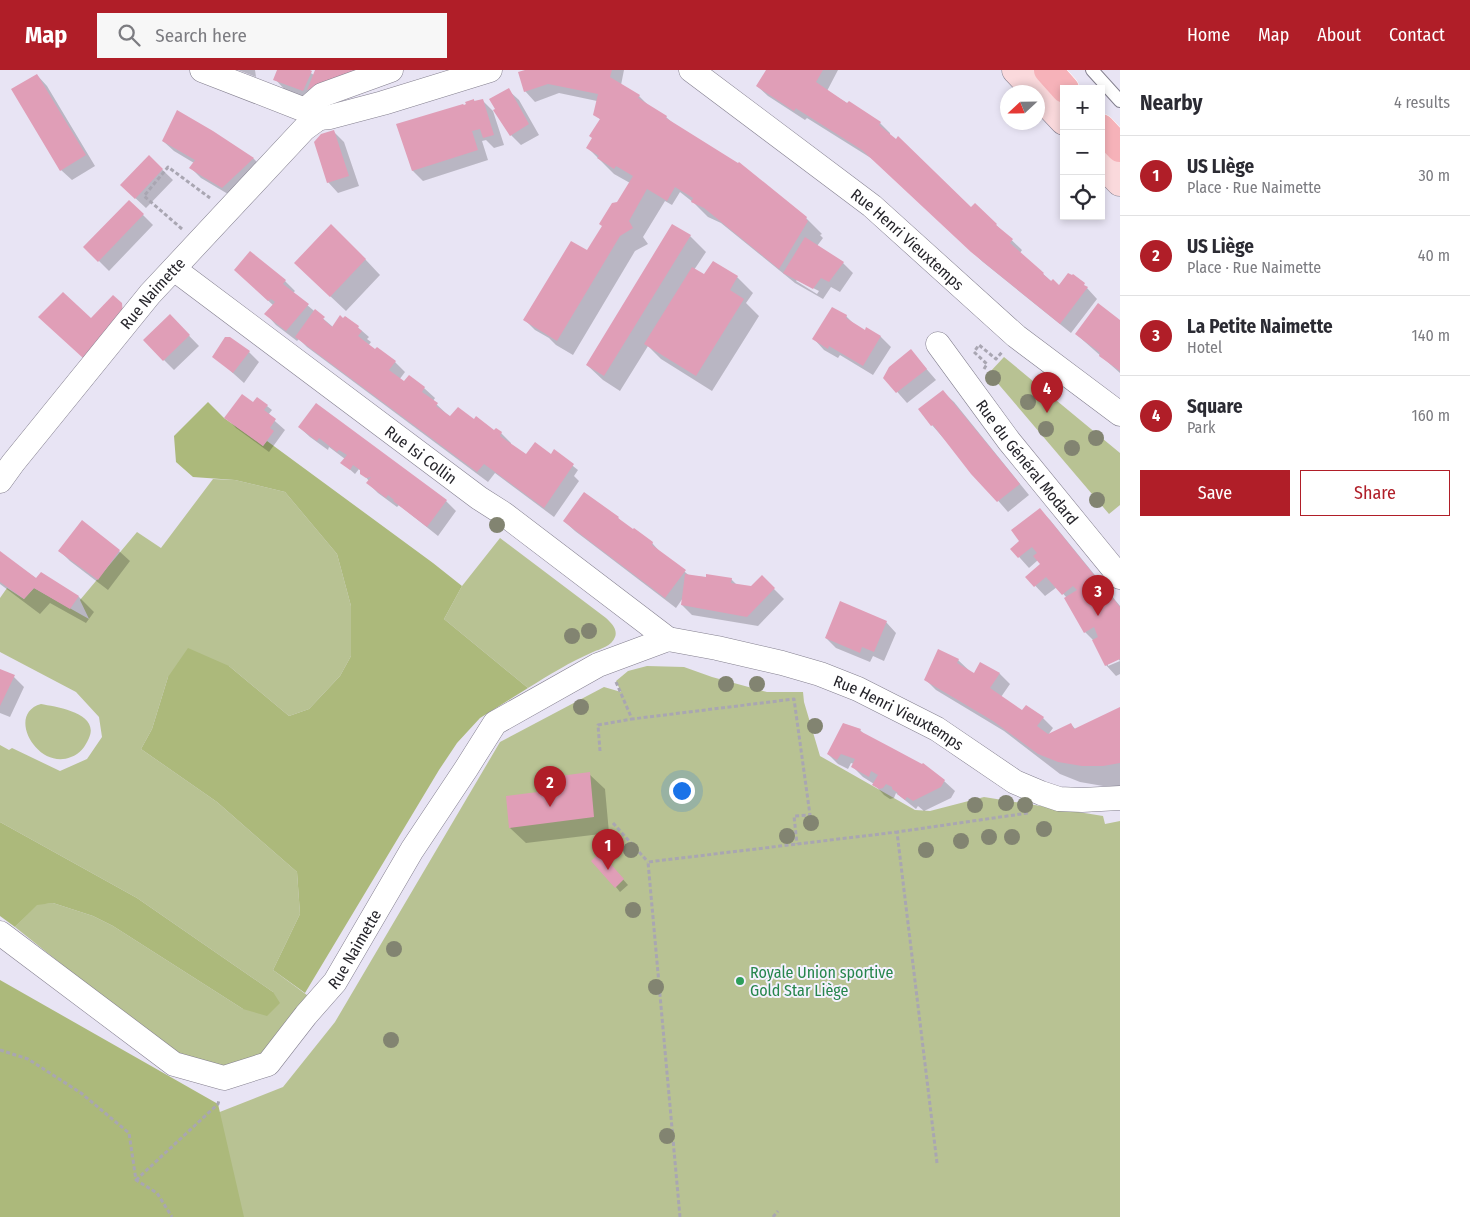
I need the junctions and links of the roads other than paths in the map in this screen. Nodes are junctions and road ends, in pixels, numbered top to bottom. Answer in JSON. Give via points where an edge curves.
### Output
{"nodes":[{"id":1,"x":202,"y":70,"type":"edge"},
{"id":2,"x":391,"y":70,"type":"edge"},
{"id":3,"x":490,"y":70,"type":"edge"},
{"id":4,"x":690,"y":70,"type":"edge"},
{"id":5,"x":1016,"y":70,"type":"edge"},
{"id":6,"x":1048,"y":70,"type":"edge"},
{"id":7,"x":1092,"y":70,"type":"edge"},
{"id":8,"x":1061,"y":85,"type":"edge"},
{"id":9,"x":1120,"y":101,"type":"edge"},
{"id":10,"x":312,"y":114,"type":"junction"},
{"id":11,"x":1060,"y":117,"type":"edge"},
{"id":12,"x":1103,"y":130,"type":"edge"},
{"id":13,"x":1120,"y":148,"type":"edge"},
{"id":14,"x":1105,"y":166,"type":"edge"},
{"id":15,"x":1120,"y":182,"type":"edge"},
{"id":16,"x":174,"y":269,"type":"junction"},
{"id":17,"x":938,"y":344,"type":"dead end"},
{"id":18,"x":1120,"y":414,"type":"edge"},
{"id":19,"x":0,"y":481,"type":"edge"},
{"id":20,"x":1120,"y":577,"type":"edge"},
{"id":21,"x":668,"y":639,"type":"junction"},
{"id":22,"x":1120,"y":798,"type":"edge"},
{"id":23,"x":0,"y":933,"type":"edge"}],
"edges":[{"from":1,"to":10,"type":"street"},
{"from":2,"to":10,"type":"street","name":"Rue Naimette","via":[[322,95]]},
{"from":3,"to":10,"type":"street","via":[[330,117]]},
{"from":4,"to":18,"type":"street","name":"Rue Henri Vieuxtemps","via":[[872,206],[1016,336]]},
{"from":5,"to":11,"type":"street"},
{"from":6,"to":8,"type":"main road"},
{"from":7,"to":9,"type":"lane"},
{"from":10,"to":16,"type":"street","name":"Rue Naimette","via":[[304,129]]},
{"from":12,"to":13,"type":"main road"},
{"from":14,"to":15,"type":"street"},
{"from":16,"to":19,"type":"street","name":"Rue Naimette","via":[[150,294]]},
{"from":16,"to":21,"type":"street","name":"Rue Isi Collin"},
{"from":17,"to":20,"type":"street","name":"Rue du Général Modard","via":[[1009,442]]},
{"from":21,"to":22,"type":"street","name":"Rue Henri Vieuxtemps","via":[[782,663],[858,689],[937,729],[1015,782],[1041,793],[1060,799]]},
{"from":21,"to":23,"type":"street","name":"Rue Naimette","via":[[598,665],[495,723],[412,850],[335,982],[268,1064],[224,1078],[174,1064]]}]}
